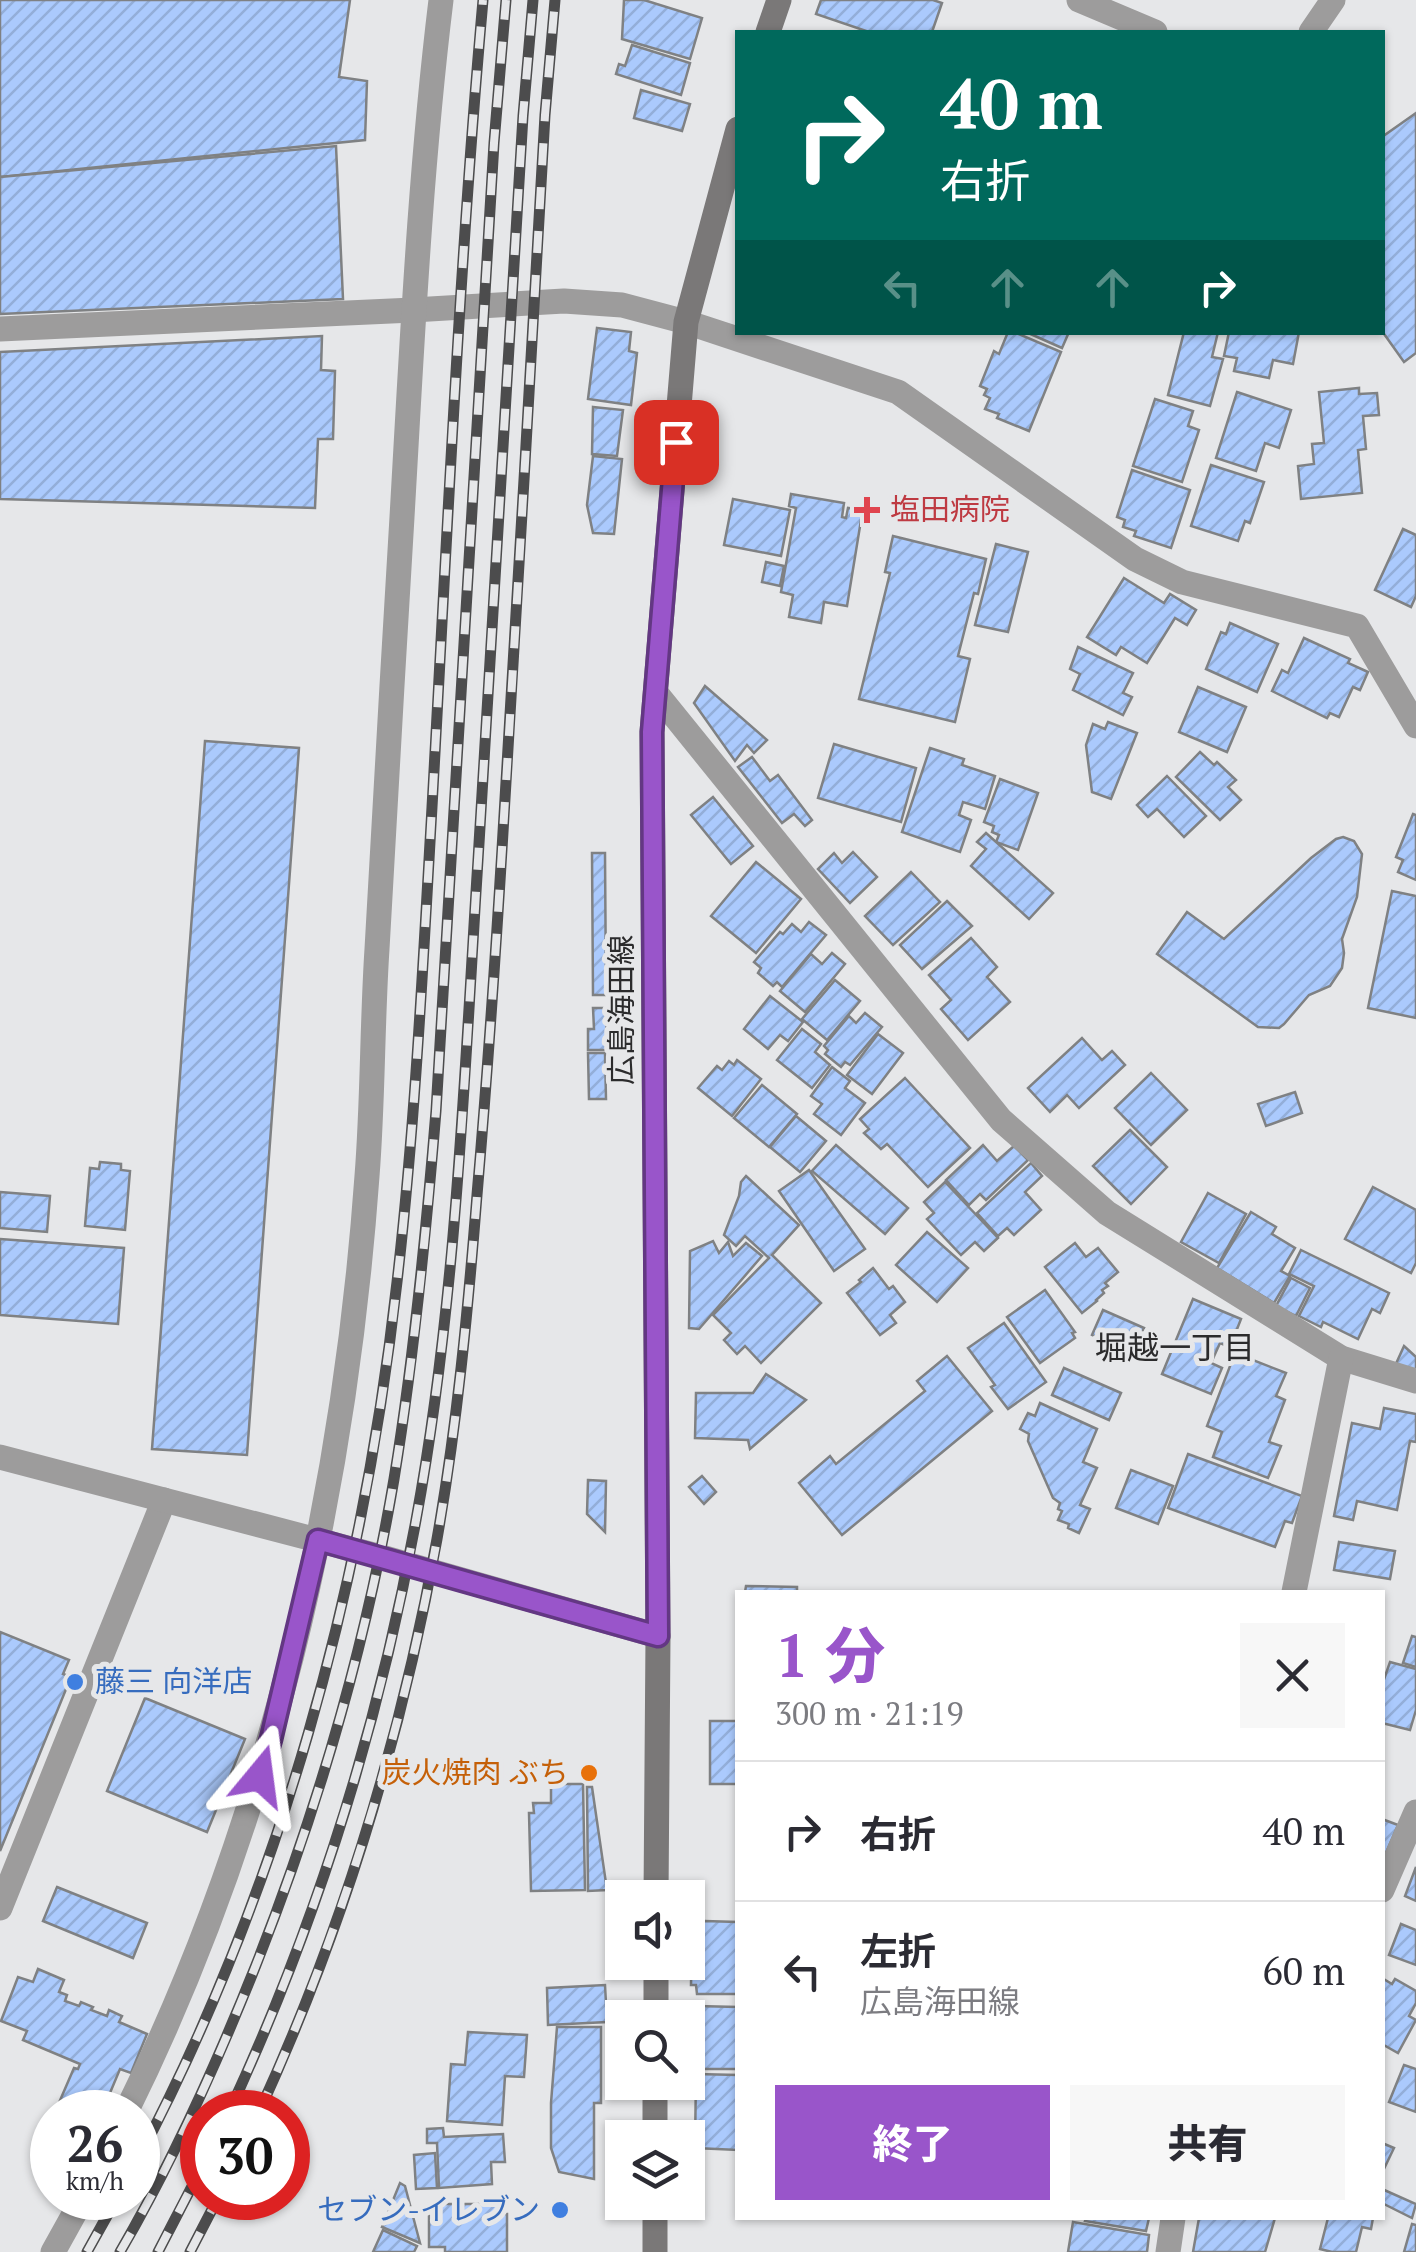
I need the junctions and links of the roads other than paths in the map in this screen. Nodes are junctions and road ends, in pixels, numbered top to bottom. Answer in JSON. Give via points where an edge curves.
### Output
{"nodes":[{"id":1,"x":441,"y":0,"type":"edge"},
{"id":2,"x":779,"y":0,"type":"edge"},
{"id":3,"x":1079,"y":0,"type":"edge"},
{"id":4,"x":1333,"y":0,"type":"edge"},
{"id":5,"x":769,"y":30,"type":"edge"},
{"id":6,"x":1150,"y":30,"type":"edge"},
{"id":7,"x":1312,"y":30,"type":"edge"},
{"id":8,"x":735,"y":141,"type":"edge"},
{"id":9,"x":414,"y":310,"type":"junction"},
{"id":10,"x":686,"y":322,"type":"junction"},
{"id":11,"x":0,"y":329,"type":"edge"},
{"id":12,"x":656,"y":694,"type":"junction"},
{"id":13,"x":1416,"y":726,"type":"edge"},
{"id":14,"x":1341,"y":1358,"type":"junction"},
{"id":15,"x":1416,"y":1381,"type":"edge"},
{"id":16,"x":0,"y":1457,"type":"edge"},
{"id":17,"x":164,"y":1500,"type":"junction"},
{"id":18,"x":318,"y":1540,"type":"junction"},
{"id":19,"x":1294,"y":1590,"type":"edge"},
{"id":20,"x":658,"y":1636,"type":"junction"},
{"id":21,"x":1416,"y":1812,"type":"edge"},
{"id":22,"x":656,"y":1880,"type":"edge"},
{"id":23,"x":1385,"y":1883,"type":"edge"},
{"id":24,"x":0,"y":1908,"type":"edge"},
{"id":25,"x":137,"y":2090,"type":"edge"},
{"id":26,"x":71,"y":2220,"type":"edge"},
{"id":27,"x":655,"y":2220,"type":"edge"},
{"id":28,"x":1173,"y":2220,"type":"edge"},
{"id":29,"x":53,"y":2252,"type":"edge"},
{"id":30,"x":654,"y":2252,"type":"edge"},
{"id":31,"x":1168,"y":2252,"type":"edge"}],
"edges":[{"from":1,"to":9,"type":"street"},
{"from":2,"to":5,"type":"main road"},
{"from":3,"to":6,"type":"street"},
{"from":4,"to":7,"type":"street"},
{"from":8,"to":10,"type":"main road","name":"広島海田線"},
{"from":9,"to":10,"type":"street","via":[[564,300],[622,305]]},
{"from":9,"to":11,"type":"street"},
{"from":9,"to":18,"type":"street","via":[[367,1178],[334,1464]]},
{"from":10,"to":12,"type":"main road","name":"広島海田線"},
{"from":10,"to":13,"type":"street","via":[[898,392],[1134,560],[1182,582],[1358,626]]},
{"from":12,"to":14,"type":"street","via":[[1001,1120],[1108,1213]]},
{"from":12,"to":20,"type":"main road","name":"広島海田線"},
{"from":14,"to":15,"type":"street"},
{"from":14,"to":19,"type":"street"},
{"from":16,"to":17,"type":"street"},
{"from":17,"to":18,"type":"street"},
{"from":17,"to":24,"type":"street"},
{"from":18,"to":20,"type":"street"},
{"from":18,"to":25,"type":"street","via":[[271,1739],[236,1849]]},
{"from":20,"to":22,"type":"main road","name":"広島海田線"},
{"from":21,"to":23,"type":"street"},
{"from":26,"to":29,"type":"street"},
{"from":27,"to":30,"type":"main road"},
{"from":28,"to":31,"type":"street"}]}
